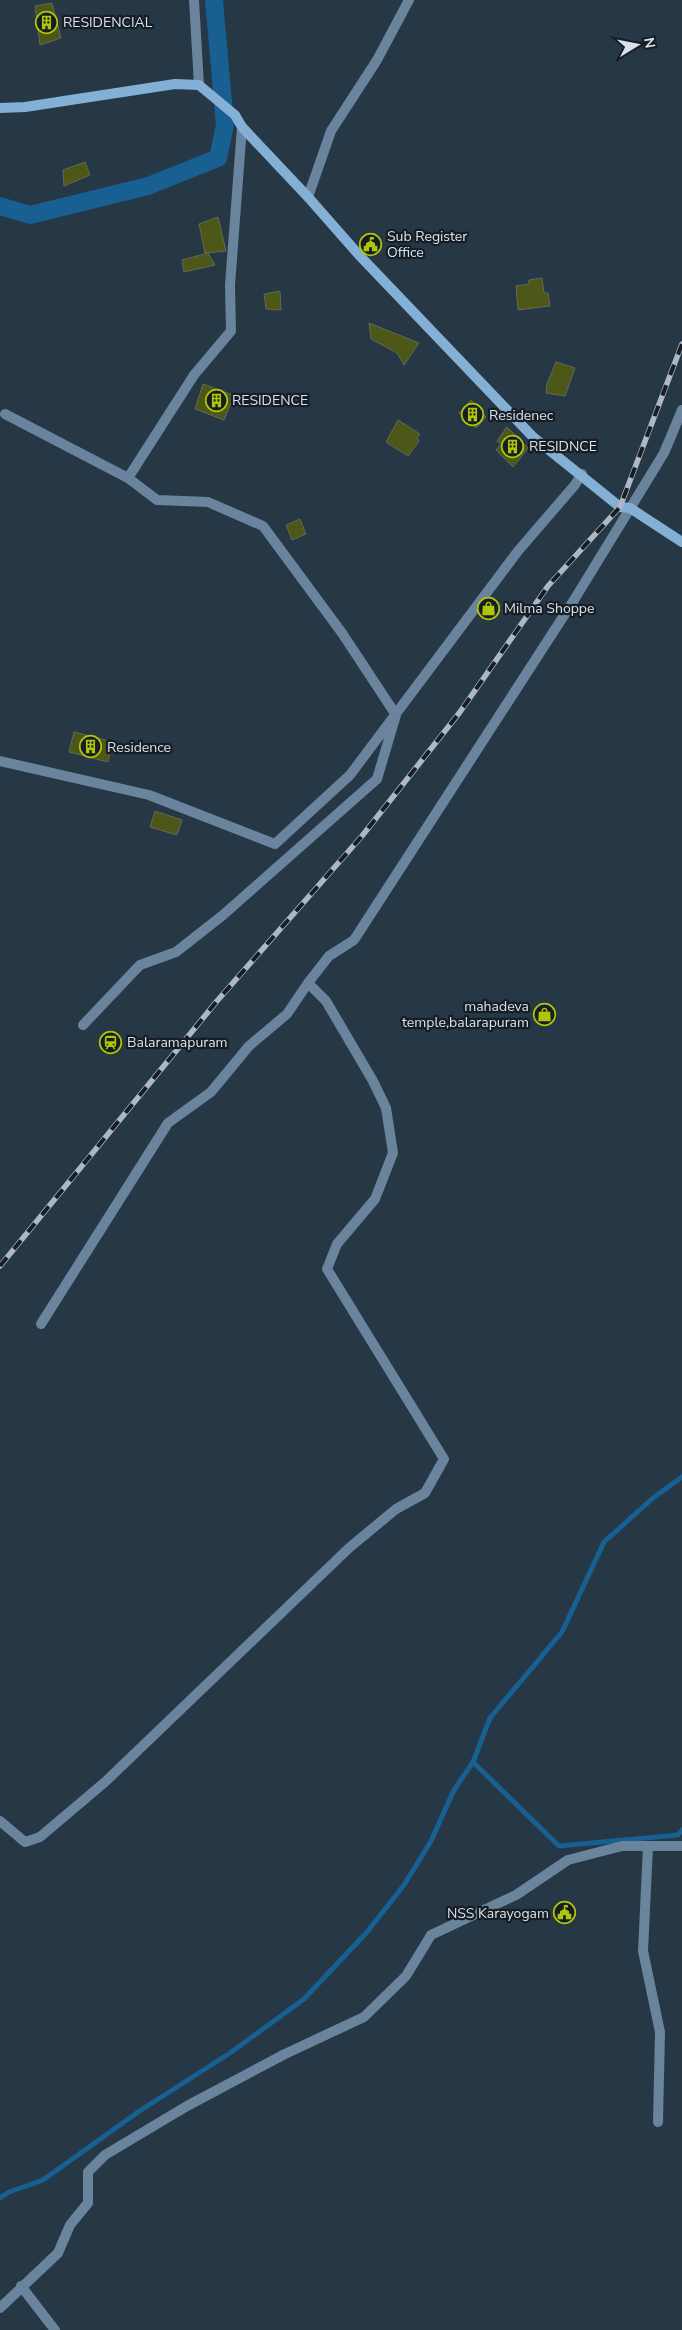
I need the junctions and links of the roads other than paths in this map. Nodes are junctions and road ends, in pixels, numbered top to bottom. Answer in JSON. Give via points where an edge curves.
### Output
{"nodes":[{"id":1,"x":194,"y":0,"type":"edge"},
{"id":2,"x":409,"y":0,"type":"edge"},
{"id":3,"x":199,"y":85,"type":"junction"},
{"id":4,"x":0,"y":108,"type":"edge"},
{"id":5,"x":242,"y":127,"type":"junction"},
{"id":6,"x":308,"y":197,"type":"junction"},
{"id":7,"x":682,"y":410,"type":"edge"},
{"id":8,"x":5,"y":414,"type":"dead end"},
{"id":9,"x":582,"y":474,"type":"junction"},
{"id":10,"x":128,"y":478,"type":"junction"},
{"id":11,"x":630,"y":508,"type":"junction"},
{"id":12,"x":682,"y":542,"type":"edge"},
{"id":13,"x":396,"y":715,"type":"junction"},
{"id":14,"x":0,"y":761,"type":"edge"},
{"id":15,"x":308,"y":983,"type":"junction"},
{"id":16,"x":83,"y":1024,"type":"dead end"},
{"id":17,"x":41,"y":1324,"type":"dead end"},
{"id":18,"x":0,"y":1821,"type":"edge"},
{"id":19,"x":648,"y":1846,"type":"junction"},
{"id":20,"x":682,"y":1846,"type":"edge"},
{"id":21,"x":658,"y":2122,"type":"dead end"},
{"id":22,"x":21,"y":2286,"type":"junction"},
{"id":23,"x":0,"y":2308,"type":"edge"},
{"id":24,"x":55,"y":2330,"type":"edge"}],
"edges":[{"from":1,"to":3,"type":"street"},
{"from":2,"to":6,"type":"street","via":[[377,60],[331,131]]},
{"from":3,"to":4,"type":"main road","via":[[175,84],[25,108]]},
{"from":3,"to":5,"type":"main road","via":[[235,115]]},
{"from":5,"to":6,"type":"main road"},
{"from":5,"to":10,"type":"street","via":[[230,285],[231,331],[194,375]]},
{"from":6,"to":9,"type":"main road","via":[[533,437]]},
{"from":7,"to":11,"type":"street","via":[[664,453]]},
{"from":8,"to":10,"type":"street"},
{"from":9,"to":11,"type":"main road","via":[[620,507]]},
{"from":9,"to":13,"type":"street","via":[[518,552]]},
{"from":10,"to":13,"type":"street","via":[[157,500],[208,502],[263,526],[342,633]]},
{"from":11,"to":12,"type":"main road"},
{"from":11,"to":15,"type":"street","via":[[354,940],[329,956]]},
{"from":13,"to":14,"type":"street","via":[[350,775],[275,844],[149,795]]},
{"from":13,"to":16,"type":"street","via":[[377,779],[192,940],[176,952],[140,966]]},
{"from":15,"to":17,"type":"street","via":[[286,1014],[249,1046],[211,1092],[168,1123]]},
{"from":15,"to":18,"type":"street","via":[[326,1001],[373,1081],[386,1108],[392,1153],[375,1199],[337,1244],[327,1269],[444,1459],[425,1493],[396,1509],[349,1548],[105,1782],[40,1837],[25,1842]]},
{"from":19,"to":20,"type":"street"},
{"from":19,"to":21,"type":"street","via":[[643,1951],[660,2032]]},
{"from":19,"to":22,"type":"street","via":[[622,1846],[568,1860],[516,1895],[431,1935],[406,1976],[364,2017],[187,2106],[105,2155],[88,2172],[88,2203],[70,2225],[58,2253]]},
{"from":22,"to":23,"type":"street"},
{"from":22,"to":24,"type":"street"}]}
